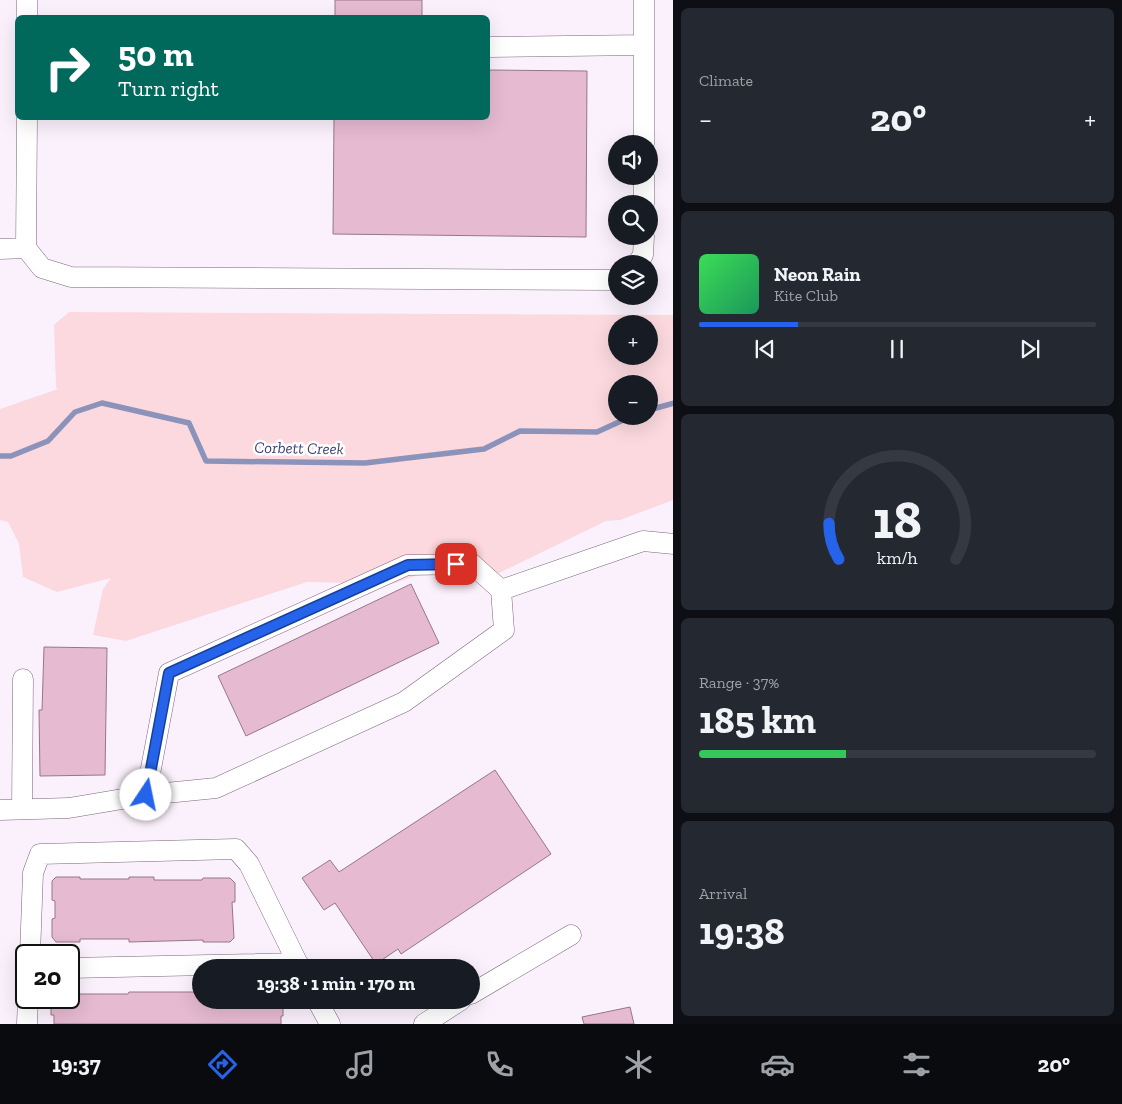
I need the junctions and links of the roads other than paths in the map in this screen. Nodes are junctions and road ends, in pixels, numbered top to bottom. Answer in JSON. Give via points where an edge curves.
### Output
{"nodes":[{"id":1,"x":27,"y":0,"type":"edge"},
{"id":2,"x":644,"y":0,"type":"edge"},
{"id":3,"x":27,"y":15,"type":"edge"},
{"id":4,"x":644,"y":45,"type":"junction"},
{"id":5,"x":490,"y":47,"type":"edge"},
{"id":6,"x":27,"y":120,"type":"edge"},
{"id":7,"x":644,"y":135,"type":"edge"},
{"id":8,"x":26,"y":248,"type":"junction"},
{"id":9,"x":0,"y":249,"type":"edge"},
{"id":10,"x":608,"y":280,"type":"edge"},
{"id":11,"x":673,"y":544,"type":"edge"},
{"id":12,"x":501,"y":590,"type":"junction"},
{"id":13,"x":23,"y":679,"type":"dead end"},
{"id":14,"x":146,"y":795,"type":"junction"},
{"id":15,"x":22,"y":809,"type":"junction"},
{"id":16,"x":0,"y":810,"type":"edge"},
{"id":17,"x":570,"y":935,"type":"dead end"},
{"id":18,"x":30,"y":944,"type":"edge"},
{"id":19,"x":296,"y":959,"type":"edge"},
{"id":20,"x":192,"y":966,"type":"edge"},
{"id":21,"x":80,"y":968,"type":"edge"},
{"id":22,"x":480,"y":989,"type":"edge"},
{"id":23,"x":28,"y":1009,"type":"edge"},
{"id":24,"x":321,"y":1009,"type":"edge"},
{"id":25,"x":447,"y":1009,"type":"edge"},
{"id":26,"x":328,"y":1023,"type":"edge"},
{"id":27,"x":27,"y":1024,"type":"edge"},
{"id":28,"x":424,"y":1024,"type":"edge"}],
"edges":[{"from":1,"to":3,"type":"lane"},
{"from":2,"to":4,"type":"lane"},
{"from":4,"to":5,"type":"lane"},
{"from":4,"to":7,"type":"lane"},
{"from":6,"to":8,"type":"lane"},
{"from":8,"to":9,"type":"lane"},
{"from":8,"to":10,"type":"lane","via":[[42,268],[71,277]]},
{"from":11,"to":12,"type":"lane","via":[[643,541]]},
{"from":12,"to":14,"type":"lane","via":[[504,630],[404,702],[216,788]]},
{"from":12,"to":14,"type":"lane","via":[[472,564],[408,565],[169,673]]},
{"from":13,"to":15,"type":"lane"},
{"from":14,"to":15,"type":"lane","via":[[69,808]]},
{"from":15,"to":16,"type":"lane"},
{"from":17,"to":22,"type":"lane"},
{"from":18,"to":19,"type":"lane","via":[[33,873],[40,854],[236,849],[249,864]]},
{"from":20,"to":21,"type":"lane"},
{"from":23,"to":27,"type":"lane"},
{"from":24,"to":26,"type":"lane"},
{"from":25,"to":28,"type":"lane"}]}
